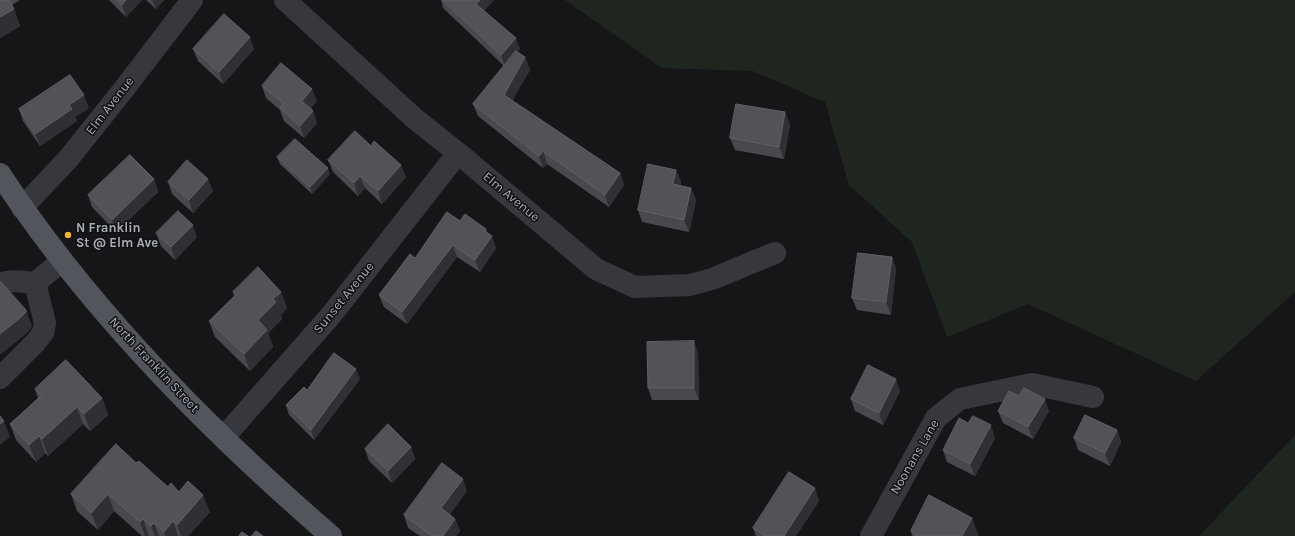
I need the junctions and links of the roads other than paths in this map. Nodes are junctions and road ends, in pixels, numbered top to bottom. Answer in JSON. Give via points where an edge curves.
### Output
{"nodes":[{"id":1,"x":192,"y":0,"type":"edge"},
{"id":2,"x":285,"y":0,"type":"edge"},
{"id":3,"x":458,"y":153,"type":"junction"},
{"id":4,"x":0,"y":174,"type":"edge"},
{"id":5,"x":22,"y":208,"type":"junction"},
{"id":6,"x":775,"y":253,"type":"dead end"},
{"id":7,"x":62,"y":261,"type":"junction"},
{"id":8,"x":35,"y":283,"type":"junction"},
{"id":9,"x":0,"y":284,"type":"edge"},
{"id":10,"x":0,"y":378,"type":"edge"},
{"id":11,"x":1093,"y":397,"type":"dead end"},
{"id":12,"x":224,"y":437,"type":"junction"},
{"id":13,"x":331,"y":536,"type":"edge"},
{"id":14,"x":871,"y":536,"type":"edge"}],
"edges":[{"from":1,"to":5,"type":"street","name":"Elm Avenue","via":[[69,158]]},
{"from":2,"to":3,"type":"street","name":"Elm Avenue","via":[[414,118]]},
{"from":3,"to":6,"type":"street","name":"Elm Avenue","via":[[596,269],[635,287],[690,285],[712,279]]},
{"from":3,"to":12,"type":"street","name":"Sunset Avenue","via":[[332,314]]},
{"from":4,"to":5,"type":"main road","name":"North Franklin Street"},
{"from":5,"to":7,"type":"main road","name":"North Franklin Street"},
{"from":7,"to":8,"type":"street"},
{"from":7,"to":12,"type":"main road","name":"North Franklin Street","via":[[145,357]]},
{"from":8,"to":9,"type":"street","via":[[9,281]]},
{"from":8,"to":10,"type":"street","via":[[45,328],[35,343]]},
{"from":11,"to":14,"type":"street","name":"Noonans Lane","via":[[1032,384],[960,399],[936,418]]},
{"from":12,"to":13,"type":"main road","name":"North Franklin Street","via":[[262,475]]}]}
